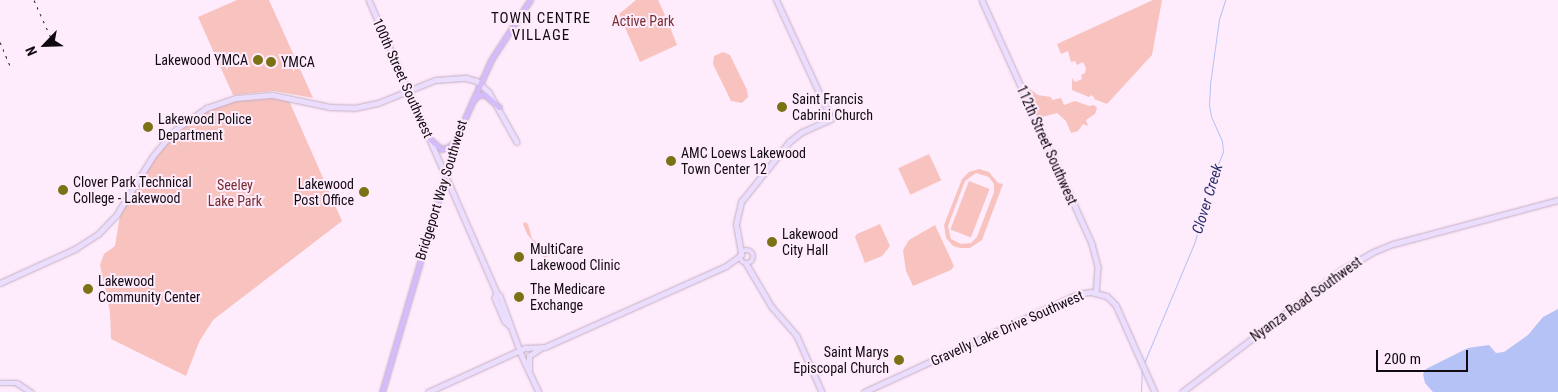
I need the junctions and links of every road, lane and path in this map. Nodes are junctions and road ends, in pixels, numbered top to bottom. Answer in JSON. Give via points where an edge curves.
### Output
{"nodes":[{"id":1,"x":369,"y":0,"type":"edge"},
{"id":2,"x":530,"y":0,"type":"edge"},
{"id":3,"x":776,"y":0,"type":"edge"},
{"id":4,"x":982,"y":0,"type":"edge"},
{"id":5,"x":479,"y":83,"type":"junction"},
{"id":6,"x":408,"y":90,"type":"junction"},
{"id":7,"x":468,"y":106,"type":"junction"},
{"id":8,"x":499,"y":107,"type":"junction"},
{"id":9,"x":457,"y":136,"type":"junction"},
{"id":10,"x":430,"y":139,"type":"junction"},
{"id":11,"x":518,"y":142,"type":"dead end"},
{"id":12,"x":444,"y":172,"type":"junction"},
{"id":13,"x":1558,"y":200,"type":"edge"},
{"id":14,"x":736,"y":229,"type":"junction"},
{"id":15,"x":749,"y":250,"type":"junction"},
{"id":16,"x":741,"y":254,"type":"junction"},
{"id":17,"x":753,"y":261,"type":"junction"},
{"id":18,"x":744,"y":262,"type":"junction"},
{"id":19,"x":726,"y":266,"type":"junction"},
{"id":20,"x":0,"y":283,"type":"edge"},
{"id":21,"x":759,"y":283,"type":"junction"},
{"id":22,"x":1096,"y":293,"type":"junction"},
{"id":23,"x":545,"y":347,"type":"junction"},
{"id":24,"x":520,"y":350,"type":"junction"},
{"id":25,"x":528,"y":370,"type":"junction"},
{"id":26,"x":0,"y":383,"type":"edge"},
{"id":27,"x":31,"y":392,"type":"edge"},
{"id":28,"x":382,"y":392,"type":"edge"},
{"id":29,"x":428,"y":392,"type":"edge"},
{"id":30,"x":539,"y":392,"type":"edge"},
{"id":31,"x":822,"y":392,"type":"edge"},
{"id":32,"x":864,"y":392,"type":"edge"},
{"id":33,"x":1157,"y":392,"type":"edge"},
{"id":34,"x":1182,"y":392,"type":"edge"}],
"edges":[{"from":1,"to":6,"type":"street","name":"100th Street Southwest"},
{"from":2,"to":5,"type":"main road","name":"Bridgeport Way Southwest"},
{"from":3,"to":14,"type":"street","via":[[831,119],[798,134],[783,148],[741,202]]},
{"from":4,"to":22,"type":"street","name":"112th Street Southwest","via":[[1092,244],[1098,267]]},
{"from":5,"to":6,"type":"street","via":[[466,78],[446,78]]},
{"from":5,"to":7,"type":"main road","name":"Bridgeport Way Southwest"},
{"from":5,"to":8,"type":"street"},
{"from":6,"to":10,"type":"street","name":"100th Street Southwest"},
{"from":6,"to":20,"type":"street","via":[[378,104],[354,108],[330,107],[273,95],[244,96],[207,108],[186,120],[163,142],[117,214],[98,234],[75,249]]},
{"from":7,"to":8,"type":"main road","via":[[482,94]]},
{"from":7,"to":9,"type":"main road","name":"Bridgeport Way Southwest"},
{"from":8,"to":11,"type":"street"},
{"from":9,"to":10,"type":"main road","via":[[450,146],[443,149]]},
{"from":9,"to":12,"type":"main road","name":"Bridgeport Way Southwest"},
{"from":10,"to":12,"type":"street","name":"100th Street Southwest"},
{"from":12,"to":24,"type":"street","name":"100th Street Southwest","via":[[496,293],[495,298]]},
{"from":12,"to":28,"type":"main road","name":"Bridgeport Way Southwest"},
{"from":13,"to":34,"type":"street","name":"Nyanza Road Southwest","via":[[1373,252],[1342,270]]},
{"from":14,"to":15,"type":"street"},
{"from":14,"to":16,"type":"street"},
{"from":15,"to":16,"type":"street"},
{"from":15,"to":17,"type":"street"},
{"from":16,"to":18,"type":"street"},
{"from":16,"to":19,"type":"street"},
{"from":17,"to":18,"type":"street"},
{"from":17,"to":21,"type":"street"},
{"from":18,"to":19,"type":"street"},
{"from":18,"to":21,"type":"street"},
{"from":19,"to":23,"type":"street"},
{"from":21,"to":31,"type":"street","via":[[774,310],[797,336]]},
{"from":22,"to":32,"type":"street","name":"Gravelly Lake Drive Southwest","via":[[1082,293]]},
{"from":22,"to":33,"type":"street","name":"Gravelly Lake Drive Southwest","via":[[1107,296],[1116,304]]},
{"from":23,"to":24,"type":"street"},
{"from":23,"to":25,"type":"street","via":[[530,354]]},
{"from":24,"to":25,"type":"street","name":"100th Street Southwest"},
{"from":24,"to":29,"type":"street"},
{"from":25,"to":30,"type":"street","name":"100th Street Southwest"},
{"from":26,"to":27,"type":"street","via":[[17,384]]}]}
